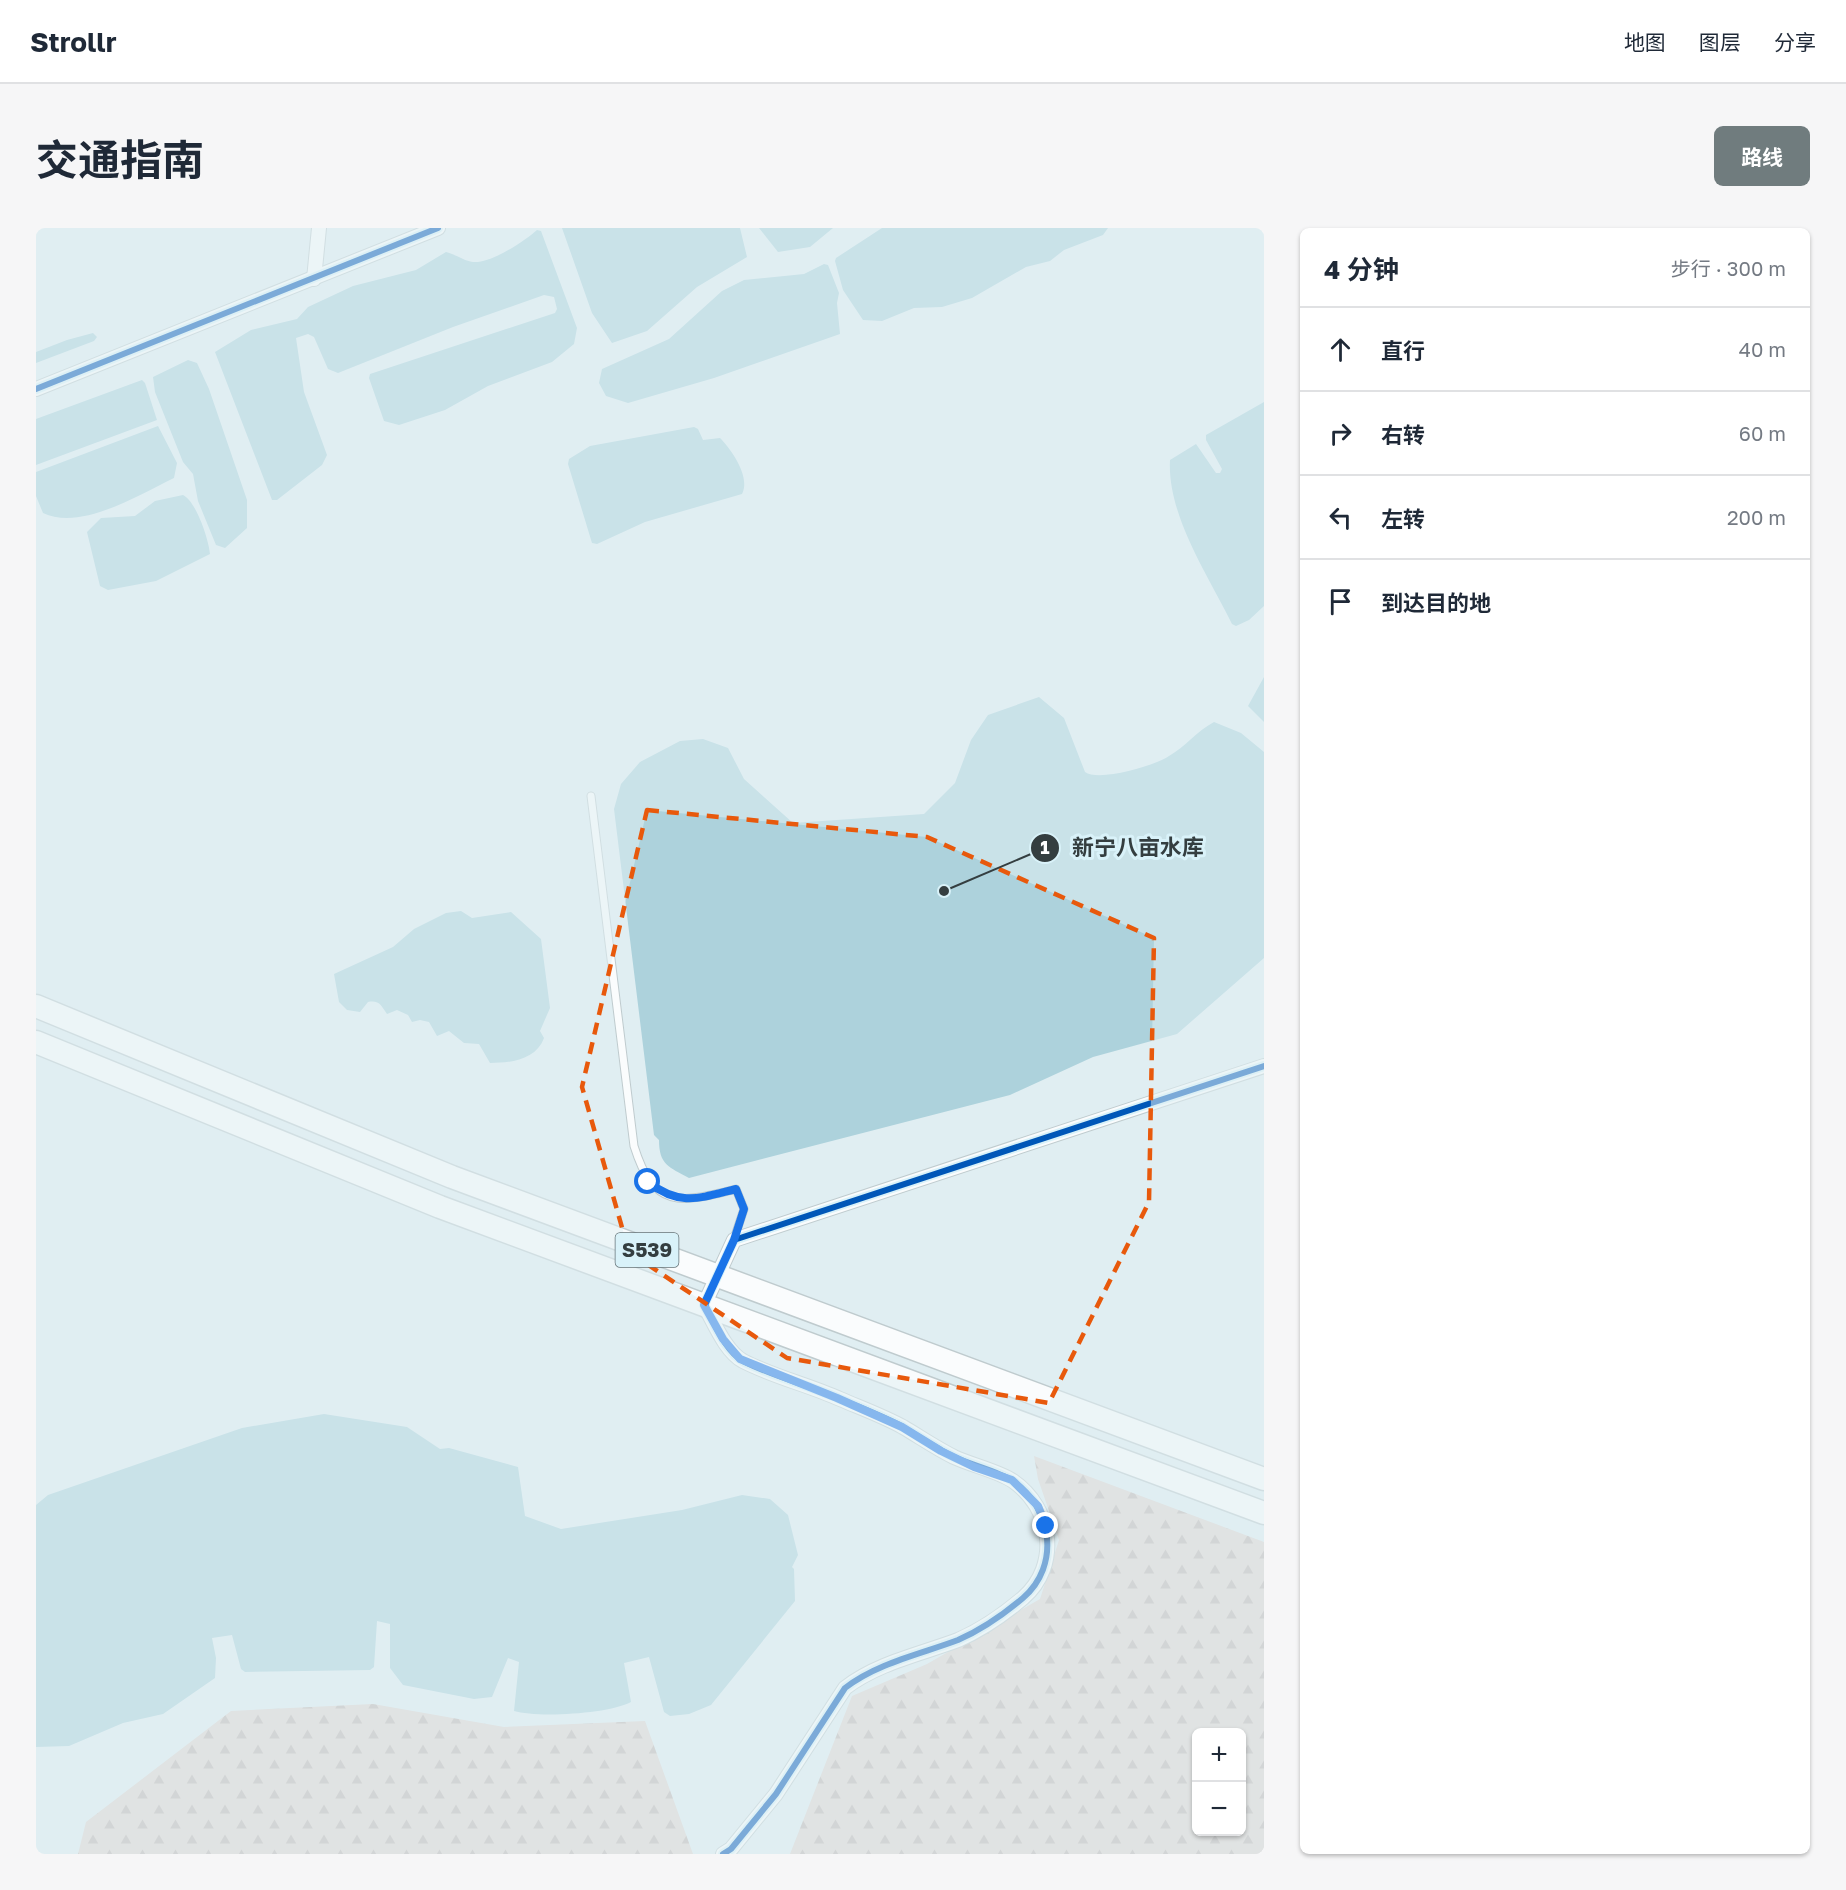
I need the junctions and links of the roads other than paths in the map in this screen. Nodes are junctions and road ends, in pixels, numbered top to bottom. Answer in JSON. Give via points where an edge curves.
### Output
{"nodes":[{"id":1,"x":319,"y":228,"type":"edge"},
{"id":2,"x":438,"y":228,"type":"edge"},
{"id":3,"x":314,"y":279,"type":"junction"},
{"id":4,"x":36,"y":388,"type":"edge"},
{"id":5,"x":591,"y":796,"type":"dead end"},
{"id":6,"x":36,"y":1006,"type":"edge"},
{"id":7,"x":36,"y":1042,"type":"edge"},
{"id":8,"x":1264,"y":1066,"type":"edge"},
{"id":9,"x":734,"y":1240,"type":"junction"},
{"id":10,"x":716,"y":1275,"type":"junction"},
{"id":11,"x":704,"y":1305,"type":"junction"},
{"id":12,"x":1264,"y":1479,"type":"edge"},
{"id":13,"x":1264,"y":1513,"type":"edge"},
{"id":14,"x":723,"y":1854,"type":"edge"}],
"edges":[{"from":1,"to":3,"type":"street"},
{"from":2,"to":3,"type":"street"},
{"from":3,"to":4,"type":"street"},
{"from":5,"to":9,"type":"lane","via":[[639,1164],[648,1182],[677,1199],[736,1189],[744,1209]]},
{"from":6,"to":10,"type":"main road","number":"S539","via":[[452,1177]]},
{"from":7,"to":11,"type":"main road","number":"S539","via":[[440,1207]]},
{"from":8,"to":9,"type":"street"},
{"from":9,"to":10,"type":"street"},
{"from":10,"to":11,"type":"street"},
{"from":10,"to":12,"type":"main road","number":"S539"},
{"from":11,"to":13,"type":"main road","number":"S539"},
{"from":11,"to":14,"type":"street","via":[[723,1339],[740,1359],[837,1398],[902,1427],[974,1467],[1012,1480],[1038,1506],[1046,1526],[1048,1551],[1041,1575],[1025,1596],[998,1617],[961,1638],[860,1677],[846,1688],[776,1794]]}]}
